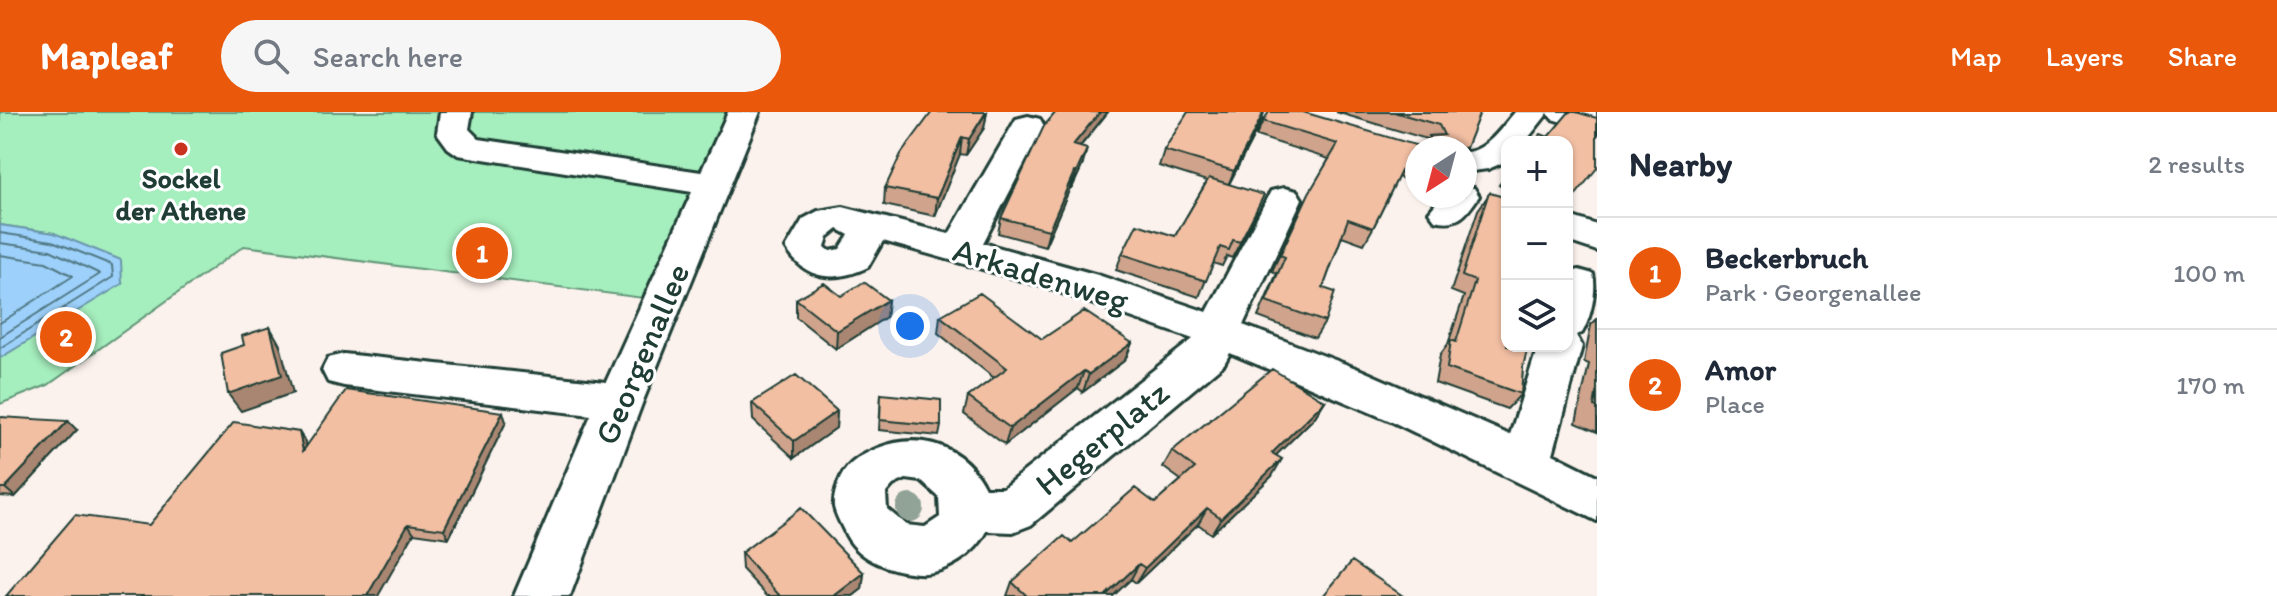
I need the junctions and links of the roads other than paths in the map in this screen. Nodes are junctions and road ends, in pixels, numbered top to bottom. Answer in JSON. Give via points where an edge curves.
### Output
{"nodes":[{"id":1,"x":456,"y":112,"type":"edge"},
{"id":2,"x":744,"y":112,"type":"edge"},
{"id":3,"x":1532,"y":112,"type":"edge"},
{"id":4,"x":1563,"y":112,"type":"edge"},
{"id":5,"x":1597,"y":123,"type":"edge"},
{"id":6,"x":1028,"y":126,"type":"dead end"},
{"id":7,"x":1477,"y":179,"type":"edge"},
{"id":8,"x":714,"y":185,"type":"junction"},
{"id":9,"x":1284,"y":199,"type":"dead end"},
{"id":10,"x":862,"y":224,"type":"dead end"},
{"id":11,"x":1573,"y":229,"type":"edge"},
{"id":12,"x":1597,"y":239,"type":"edge"},
{"id":13,"x":960,"y":249,"type":"junction"},
{"id":14,"x":1579,"y":283,"type":"dead end"},
{"id":15,"x":1573,"y":303,"type":"edge"},
{"id":16,"x":1218,"y":332,"type":"junction"},
{"id":17,"x":1558,"y":352,"type":"edge"},
{"id":18,"x":344,"y":370,"type":"dead end"},
{"id":19,"x":620,"y":401,"type":"junction"},
{"id":20,"x":1526,"y":463,"type":"junction"},
{"id":21,"x":1597,"y":500,"type":"edge"},
{"id":22,"x":967,"y":509,"type":"dead end"},
{"id":23,"x":542,"y":596,"type":"edge"}],
"edges":[{"from":1,"to":8,"type":"street","via":[[452,133],[470,148]]},
{"from":2,"to":8,"type":"street","name":"Georgenallee"},
{"from":3,"to":7,"type":"street"},
{"from":4,"to":5,"type":"street"},
{"from":6,"to":13,"type":"street"},
{"from":8,"to":19,"type":"street","name":"Georgenallee"},
{"from":9,"to":16,"type":"street"},
{"from":10,"to":13,"type":"street","name":"Arkadenweg"},
{"from":11,"to":12,"type":"street"},
{"from":13,"to":16,"type":"street","name":"Arkadenweg"},
{"from":14,"to":15,"type":"street"},
{"from":16,"to":20,"type":"street","name":"Arkadenweg"},
{"from":16,"to":22,"type":"street","name":"Hegerplatz","via":[[1208,353],[1013,510]]},
{"from":17,"to":20,"type":"street"},
{"from":18,"to":19,"type":"street"},
{"from":19,"to":23,"type":"street","name":"Georgenallee"},
{"from":20,"to":21,"type":"street","name":"Arkadenweg"}]}
